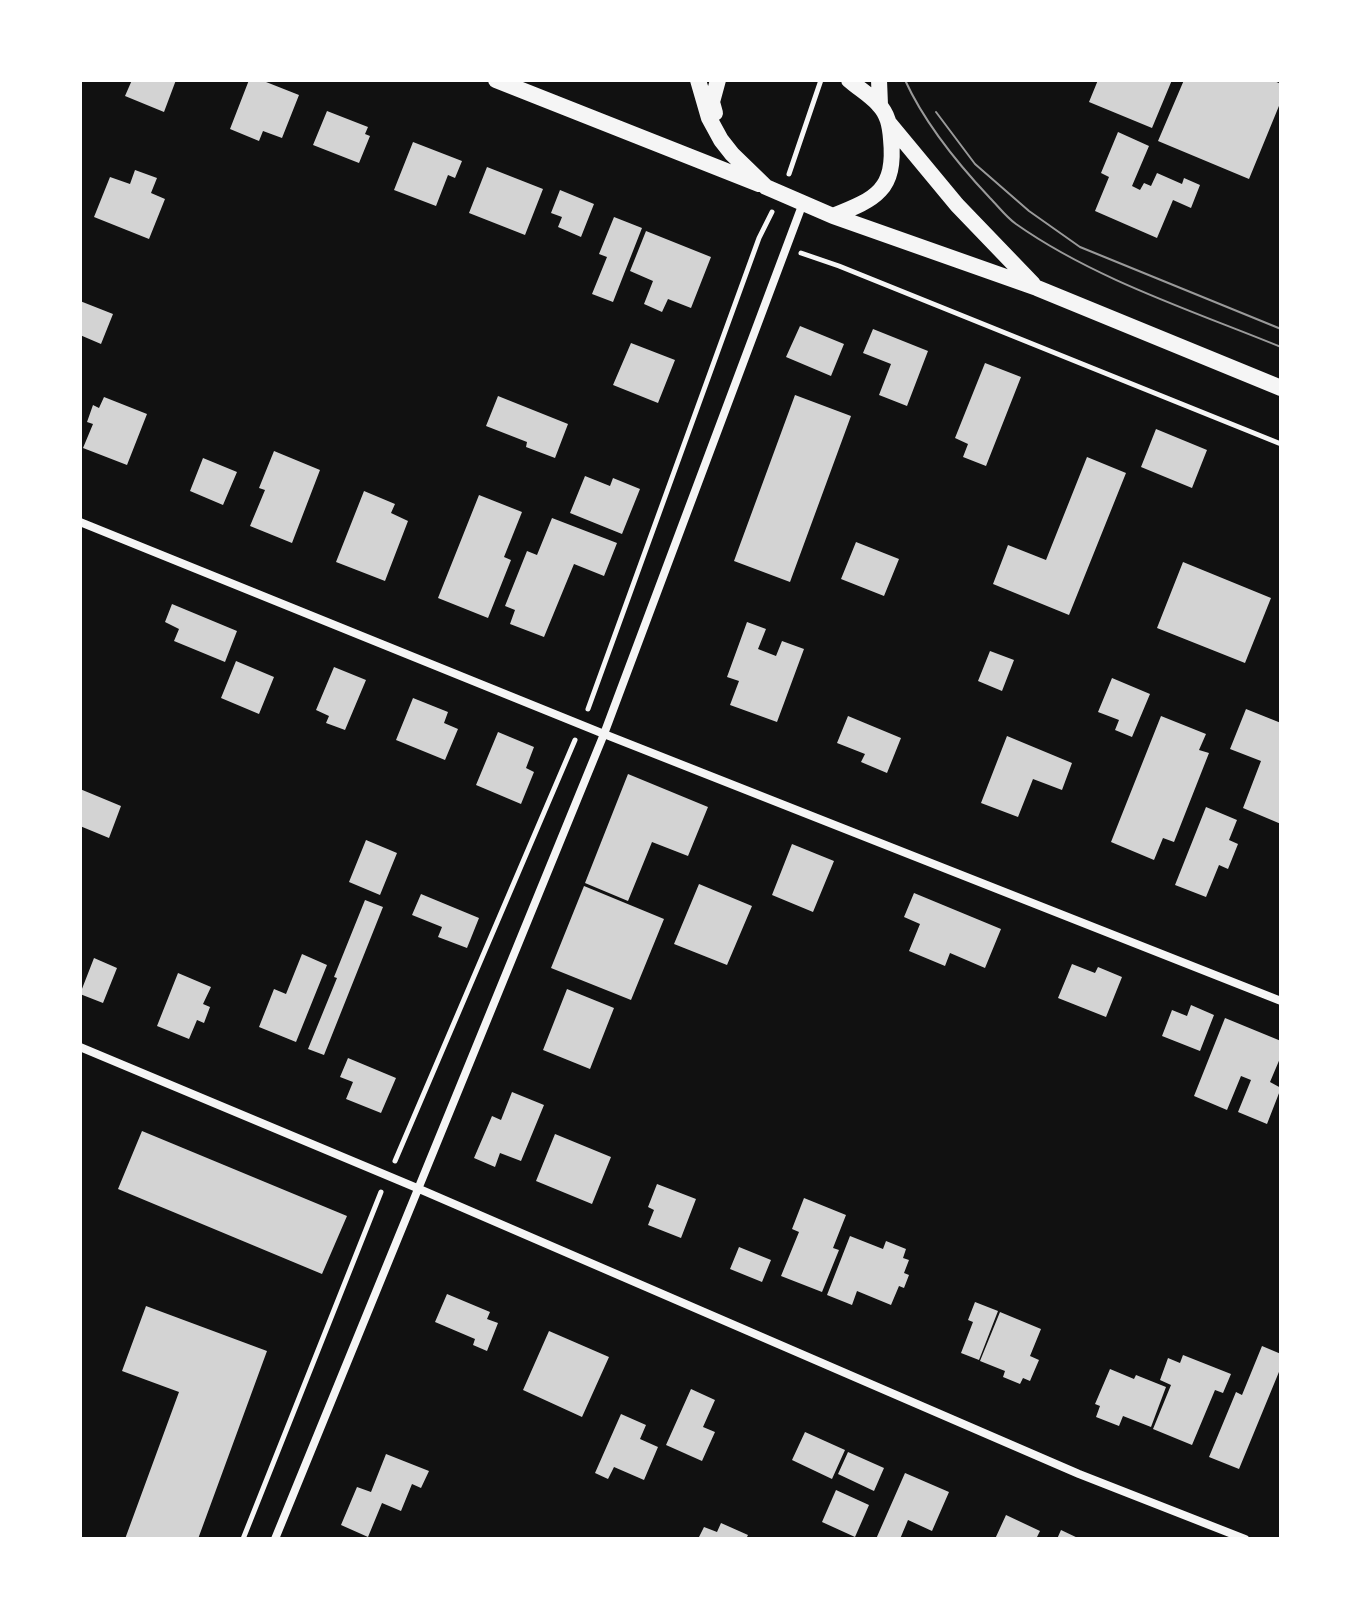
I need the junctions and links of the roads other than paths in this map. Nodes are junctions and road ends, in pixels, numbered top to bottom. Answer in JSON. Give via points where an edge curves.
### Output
{"nodes":[{"id":1,"x":496,"y":80,"type":"edge"},
{"id":2,"x":698,"y":80,"type":"edge"},
{"id":3,"x":718,"y":80,"type":"edge"},
{"id":4,"x":849,"y":80,"type":"edge"},
{"id":5,"x":879,"y":80,"type":"edge"},
{"id":6,"x":880,"y":105,"type":"junction"},
{"id":7,"x":889,"y":123,"type":"junction"},
{"id":8,"x":732,"y":154,"type":"junction"},
{"id":9,"x":774,"y":190,"type":"junction"},
{"id":10,"x":803,"y":203,"type":"junction"},
{"id":11,"x":833,"y":216,"type":"junction"},
{"id":12,"x":1037,"y":288,"type":"junction"},
{"id":13,"x":1281,"y":388,"type":"edge"},
{"id":14,"x":80,"y":522,"type":"edge"},
{"id":15,"x":604,"y":734,"type":"junction"},
{"id":16,"x":1281,"y":1001,"type":"edge"},
{"id":17,"x":80,"y":1047,"type":"edge"},
{"id":18,"x":417,"y":1188,"type":"junction"},
{"id":19,"x":275,"y":1539,"type":"edge"},
{"id":20,"x":1245,"y":1539,"type":"edge"}],
"edges":[{"from":1,"to":9,"type":"main road"},
{"from":2,"to":8,"type":"main road","via":[[709,118]]},
{"from":3,"to":8,"type":"main road","via":[[712,102]]},
{"from":4,"to":6,"type":"main road"},
{"from":5,"to":6,"type":"main road"},
{"from":6,"to":7,"type":"main road"},
{"from":7,"to":11,"type":"main road","via":[[890,175],[866,203]]},
{"from":7,"to":12,"type":"main road","via":[[957,205]]},
{"from":8,"to":9,"type":"main road"},
{"from":9,"to":10,"type":"main road"},
{"from":10,"to":11,"type":"main road"},
{"from":10,"to":15,"type":"street"},
{"from":11,"to":12,"type":"main road"},
{"from":12,"to":13,"type":"main road"},
{"from":14,"to":15,"type":"street"},
{"from":15,"to":16,"type":"street"},
{"from":15,"to":18,"type":"street"},
{"from":17,"to":18,"type":"street"},
{"from":18,"to":19,"type":"street"},
{"from":18,"to":20,"type":"street","via":[[1079,1474]]}]}
